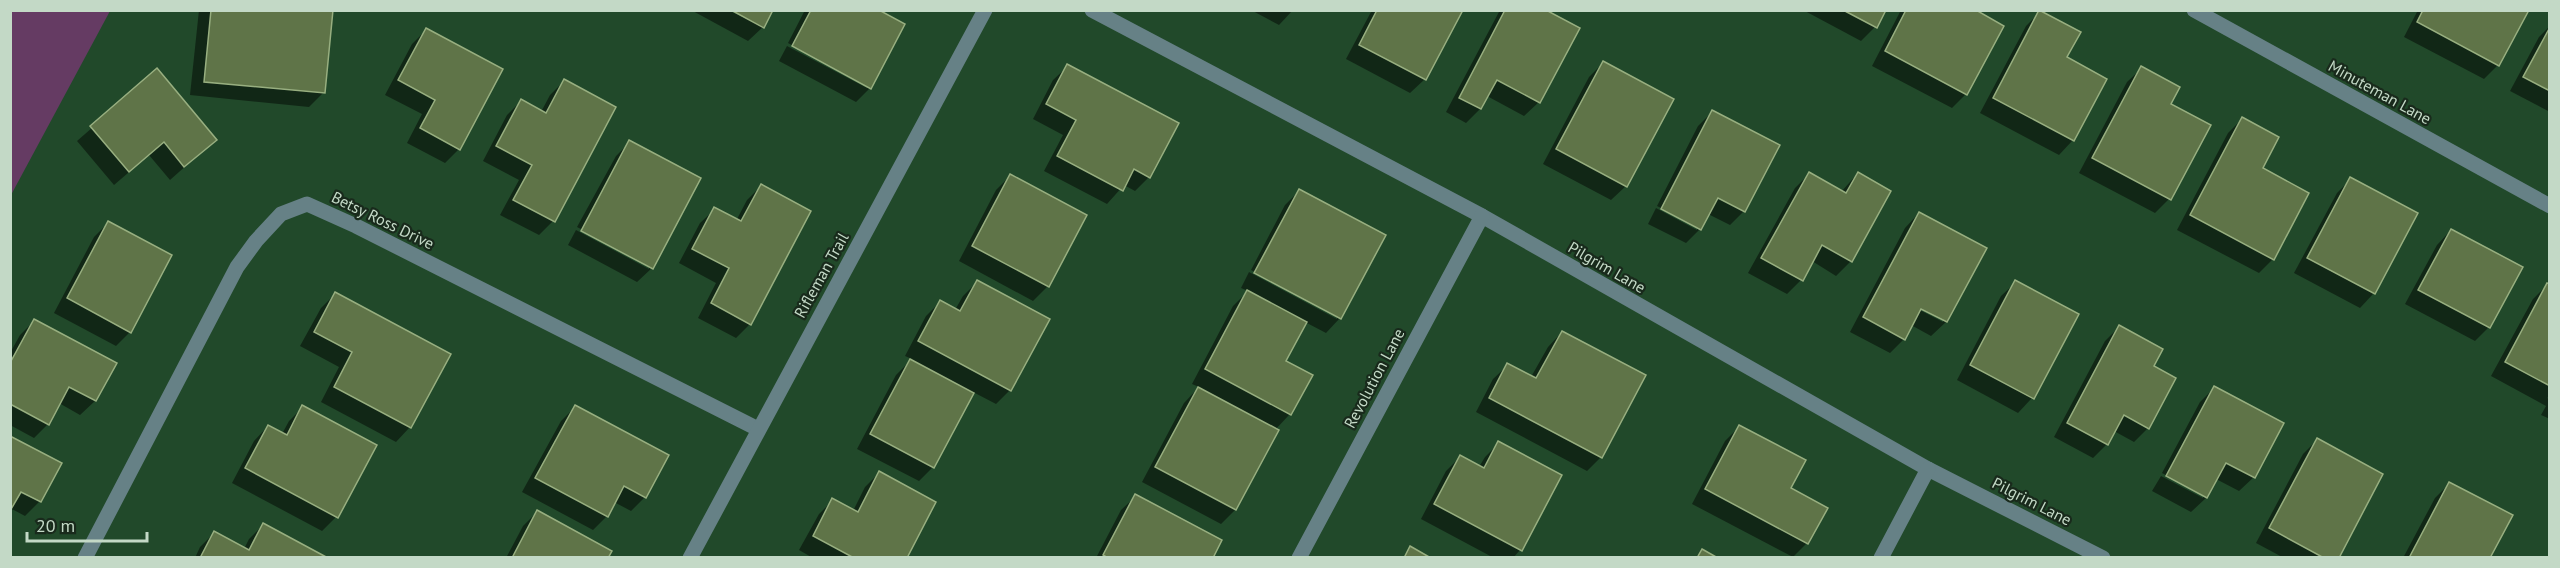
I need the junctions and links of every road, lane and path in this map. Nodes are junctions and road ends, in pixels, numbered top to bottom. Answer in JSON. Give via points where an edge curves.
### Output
{"nodes":[{"id":1,"x":986,"y":10,"type":"edge"},
{"id":2,"x":1092,"y":10,"type":"edge"},
{"id":3,"x":2194,"y":10,"type":"edge"},
{"id":4,"x":2550,"y":206,"type":"edge"},
{"id":5,"x":1482,"y":216,"type":"junction"},
{"id":6,"x":758,"y":429,"type":"junction"},
{"id":7,"x":1928,"y":469,"type":"junction"},
{"id":8,"x":84,"y":558,"type":"edge"},
{"id":9,"x":690,"y":558,"type":"edge"},
{"id":10,"x":1299,"y":558,"type":"edge"},
{"id":11,"x":1881,"y":558,"type":"edge"},
{"id":12,"x":2103,"y":558,"type":"edge"}],
"edges":[{"from":1,"to":6,"type":"street","name":"Rifleman Trail"},
{"from":2,"to":5,"type":"street","name":"Pilgrim Lane"},
{"from":3,"to":4,"type":"street","name":"Minuteman Lane"},
{"from":5,"to":7,"type":"street","name":"Pilgrim Lane"},
{"from":5,"to":10,"type":"street","name":"Revolution Lane"},
{"from":6,"to":8,"type":"street","name":"Betsy Ross Drive","via":[[307,204],[281,214],[237,267]]},
{"from":6,"to":9,"type":"street","name":"Rifleman Trail"},
{"from":7,"to":11,"type":"street"},
{"from":7,"to":12,"type":"street","name":"Pilgrim Lane"}]}
